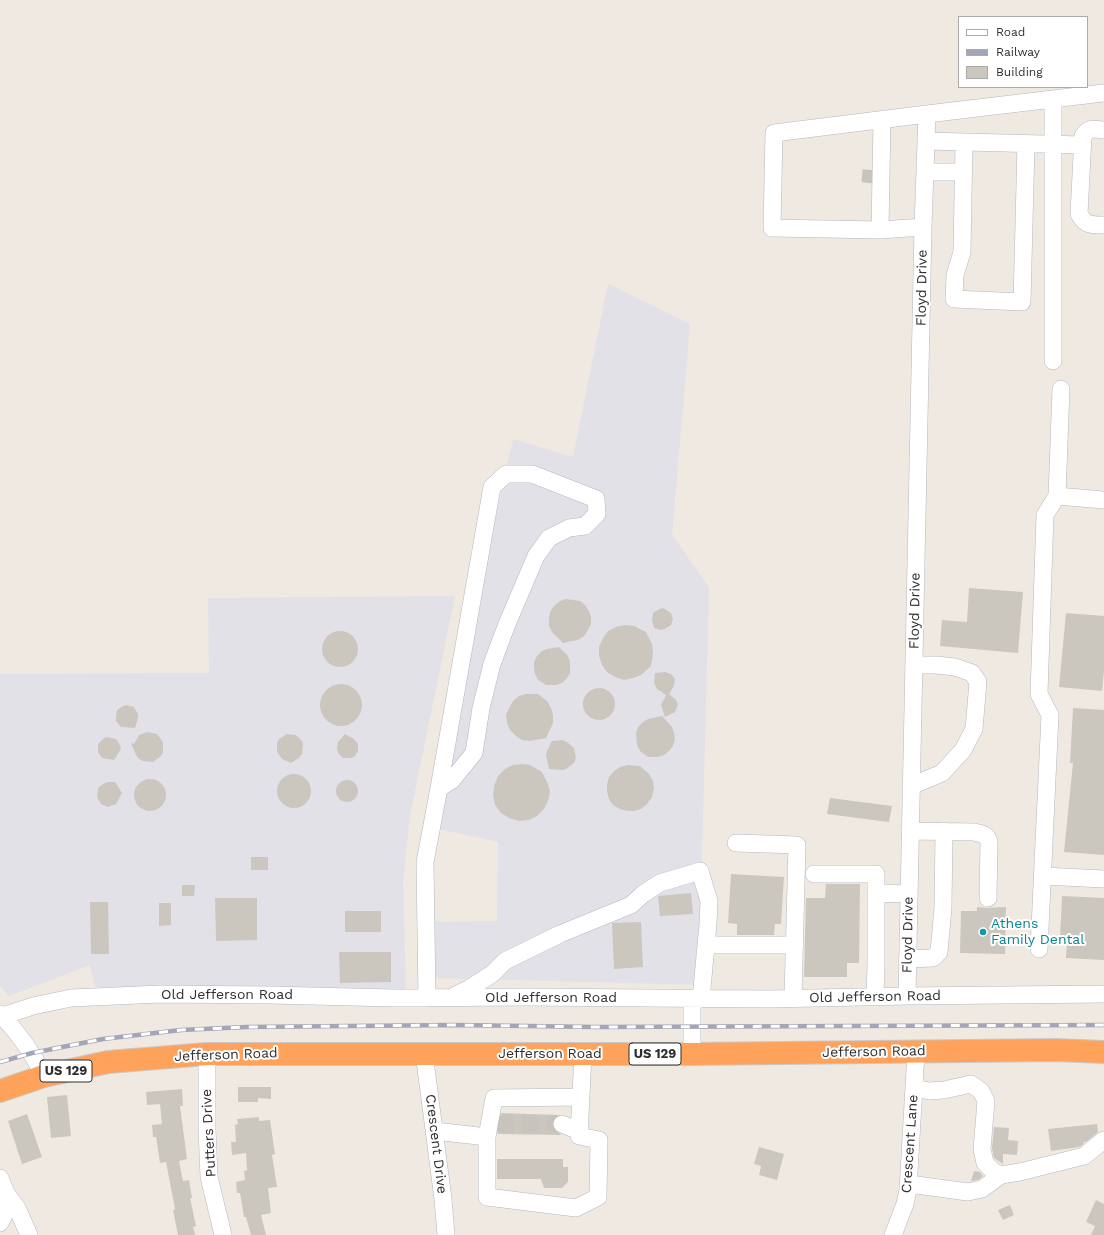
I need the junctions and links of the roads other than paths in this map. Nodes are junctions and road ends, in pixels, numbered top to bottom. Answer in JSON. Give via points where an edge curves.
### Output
{"nodes":[{"id":1,"x":1104,"y":93,"type":"edge"},
{"id":2,"x":1053,"y":99,"type":"junction"},
{"id":3,"x":927,"y":114,"type":"junction"},
{"id":4,"x":882,"y":120,"type":"junction"},
{"id":5,"x":1104,"y":130,"type":"edge"},
{"id":6,"x":926,"y":141,"type":"junction"},
{"id":7,"x":964,"y":142,"type":"junction"},
{"id":8,"x":1026,"y":144,"type":"junction"},
{"id":9,"x":1053,"y":144,"type":"junction"},
{"id":10,"x":1082,"y":145,"type":"junction"},
{"id":11,"x":874,"y":170,"type":"junction"},
{"id":12,"x":925,"y":172,"type":"junction"},
{"id":13,"x":963,"y":172,"type":"junction"},
{"id":14,"x":880,"y":198,"type":"junction"},
{"id":15,"x":1104,"y":225,"type":"edge"},
{"id":16,"x":923,"y":227,"type":"junction"},
{"id":17,"x":880,"y":230,"type":"junction"},
{"id":18,"x":1052,"y":361,"type":"dead end"},
{"id":19,"x":1061,"y":389,"type":"dead end"},
{"id":20,"x":1057,"y":496,"type":"junction"},
{"id":21,"x":1104,"y":500,"type":"edge"},
{"id":22,"x":914,"y":665,"type":"junction"},
{"id":23,"x":911,"y":786,"type":"junction"},
{"id":24,"x":439,"y":788,"type":"junction"},
{"id":25,"x":910,"y":831,"type":"junction"},
{"id":26,"x":944,"y":831,"type":"junction"},
{"id":27,"x":736,"y":843,"type":"dead end"},
{"id":28,"x":814,"y":874,"type":"dead end"},
{"id":29,"x":1043,"y":876,"type":"junction"},
{"id":30,"x":1104,"y":879,"type":"edge"},
{"id":31,"x":876,"y":893,"type":"junction"},
{"id":32,"x":909,"y":894,"type":"junction"},
{"id":33,"x":988,"y":898,"type":"dead end"},
{"id":34,"x":716,"y":945,"type":"dead end"},
{"id":35,"x":795,"y":945,"type":"junction"},
{"id":36,"x":1039,"y":949,"type":"dead end"},
{"id":37,"x":907,"y":959,"type":"junction"},
{"id":38,"x":1104,"y":994,"type":"edge"},
{"id":39,"x":907,"y":996,"type":"junction"},
{"id":40,"x":450,"y":997,"type":"junction"},
{"id":41,"x":875,"y":997,"type":"junction"},
{"id":42,"x":427,"y":998,"type":"junction"},
{"id":43,"x":793,"y":998,"type":"junction"},
{"id":44,"x":697,"y":999,"type":"junction"},
{"id":45,"x":1,"y":1016,"type":"edge"},
{"id":46,"x":916,"y":1052,"type":"junction"},
{"id":47,"x":1104,"y":1052,"type":"edge"},
{"id":48,"x":424,"y":1053,"type":"junction"},
{"id":49,"x":206,"y":1054,"type":"junction"},
{"id":50,"x":583,"y":1054,"type":"junction"},
{"id":51,"x":692,"y":1054,"type":"junction"},
{"id":52,"x":44,"y":1076,"type":"junction"},
{"id":53,"x":914,"y":1088,"type":"junction"},
{"id":54,"x":0,"y":1091,"type":"edge"},
{"id":55,"x":581,"y":1096,"type":"junction"},
{"id":56,"x":562,"y":1124,"type":"tunnel mouth"},
{"id":57,"x":491,"y":1130,"type":"junction"},
{"id":58,"x":434,"y":1131,"type":"junction"},
{"id":59,"x":579,"y":1131,"type":"junction"},
{"id":60,"x":1104,"y":1140,"type":"edge"},
{"id":61,"x":1001,"y":1175,"type":"junction"},
{"id":62,"x":909,"y":1184,"type":"junction"},
{"id":63,"x":3,"y":1186,"type":"edge"},
{"id":64,"x":0,"y":1223,"type":"edge"},
{"id":65,"x":29,"y":1235,"type":"edge"},
{"id":66,"x":223,"y":1235,"type":"edge"},
{"id":67,"x":446,"y":1235,"type":"edge"},
{"id":68,"x":893,"y":1235,"type":"edge"}],
"edges":[{"from":1,"to":2,"type":"street"},
{"from":2,"to":3,"type":"street"},
{"from":2,"to":9,"type":"street"},
{"from":3,"to":4,"type":"street"},
{"from":3,"to":6,"type":"street","name":"Floyd Drive"},
{"from":4,"to":11,"type":"street"},
{"from":4,"to":17,"type":"street","via":[[774,133],[772,220],[772,228]]},
{"from":5,"to":10,"type":"street","via":[[1086,131]]},
{"from":6,"to":7,"type":"street"},
{"from":6,"to":12,"type":"street","name":"Floyd Drive"},
{"from":7,"to":8,"type":"street"},
{"from":7,"to":13,"type":"street"},
{"from":8,"to":9,"type":"street"},
{"from":8,"to":13,"type":"street","via":[[1022,302],[954,299],[955,275],[962,252]]},
{"from":9,"to":10,"type":"street"},
{"from":9,"to":18,"type":"street"},
{"from":10,"to":15,"type":"street","via":[[1079,214],[1083,221],[1090,225]]},
{"from":11,"to":14,"type":"street"},
{"from":11,"to":14,"type":"street","via":[[870,187]]},
{"from":12,"to":13,"type":"street"},
{"from":12,"to":16,"type":"street","name":"Floyd Drive"},
{"from":14,"to":17,"type":"street"},
{"from":16,"to":17,"type":"street"},
{"from":16,"to":22,"type":"street","name":"Floyd Drive"},
{"from":19,"to":20,"type":"street"},
{"from":20,"to":21,"type":"street"},
{"from":20,"to":29,"type":"street","via":[[1045,515],[1039,694],[1050,715]]},
{"from":22,"to":23,"type":"street","name":"Floyd Drive"},
{"from":22,"to":23,"type":"street","via":[[955,667],[972,673],[978,682],[974,729],[963,750],[942,773]]},
{"from":23,"to":25,"type":"street","name":"Floyd Drive"},
{"from":24,"to":24,"type":"street","via":[[492,487],[506,474],[532,474],[596,500],[596,514],[585,526],[569,528],[549,538],[536,556],[506,624],[492,664],[481,708],[474,753],[452,780]]},
{"from":24,"to":42,"type":"street","via":[[425,862]]},
{"from":25,"to":26,"type":"street"},
{"from":25,"to":32,"type":"street","name":"Floyd Drive"},
{"from":26,"to":33,"type":"street","via":[[974,832],[988,837]]},
{"from":26,"to":37,"type":"street","via":[[943,908],[939,952],[933,958]]},
{"from":27,"to":35,"type":"street","via":[[797,845]]},
{"from":28,"to":31,"type":"street","via":[[876,874]]},
{"from":29,"to":30,"type":"street"},
{"from":29,"to":36,"type":"street"},
{"from":31,"to":32,"type":"street"},
{"from":31,"to":41,"type":"street"},
{"from":32,"to":37,"type":"street","name":"Floyd Drive"},
{"from":34,"to":35,"type":"street"},
{"from":35,"to":43,"type":"street"},
{"from":37,"to":39,"type":"street","name":"Floyd Drive"},
{"from":38,"to":39,"type":"street","name":"Old Jefferson Road"},
{"from":39,"to":41,"type":"street","name":"Old Jefferson Road"},
{"from":40,"to":42,"type":"street","name":"Old Jefferson Road"},
{"from":40,"to":44,"type":"street","name":"Old Jefferson Road"},
{"from":40,"to":44,"type":"street","via":[[492,974],[505,961],[560,934],[631,905],[660,883],[700,871],[708,901],[708,924]]},
{"from":41,"to":43,"type":"street","name":"Old Jefferson Road"},
{"from":42,"to":45,"type":"street","name":"Old Jefferson Road","via":[[239,994],[90,996],[55,1001]]},
{"from":43,"to":44,"type":"street","name":"Old Jefferson Road"},
{"from":44,"to":51,"type":"street"},
{"from":45,"to":52,"type":"street","via":[[32,1053]]},
{"from":46,"to":47,"type":"highway","name":"Jefferson Road","number":"US 129"},
{"from":46,"to":51,"type":"highway","name":"Jefferson Road","number":"US 129"},
{"from":46,"to":53,"type":"street","name":"Crescent Lane"},
{"from":48,"to":49,"type":"highway","name":"Jefferson Road","number":"US 129"},
{"from":48,"to":50,"type":"highway","name":"Jefferson Road","number":"US 129"},
{"from":48,"to":58,"type":"street","name":"Crescent Drive"},
{"from":49,"to":52,"type":"highway","name":"Jefferson Road","number":"US 129","via":[[108,1062]]},
{"from":49,"to":66,"type":"street","name":"Putters Drive","via":[[209,1169]]},
{"from":50,"to":51,"type":"highway","name":"Jefferson Road","number":"US 129"},
{"from":50,"to":55,"type":"street"},
{"from":52,"to":54,"type":"highway","name":"Jefferson Road","number":"US 129"},
{"from":53,"to":61,"type":"street","via":[[944,1090],[970,1084],[981,1091],[986,1101],[982,1149],[985,1163]]},
{"from":53,"to":62,"type":"street","name":"Crescent Lane"},
{"from":55,"to":57,"type":"street","via":[[494,1098]]},
{"from":55,"to":59,"type":"street"},
{"from":56,"to":59,"type":"street"},
{"from":57,"to":58,"type":"street"},
{"from":57,"to":59,"type":"street","via":[[487,1197],[576,1208],[598,1197],[599,1140],[579,1136]]},
{"from":58,"to":67,"type":"street","name":"Crescent Drive"},
{"from":60,"to":61,"type":"street","via":[[1084,1156]]},
{"from":61,"to":62,"type":"street","via":[[982,1189],[968,1192]]},
{"from":62,"to":68,"type":"street","name":"Crescent Lane","via":[[905,1204]]},
{"from":63,"to":64,"type":"street","via":[[4,1215]]},
{"from":63,"to":65,"type":"street","via":[[17,1208]]}]}
